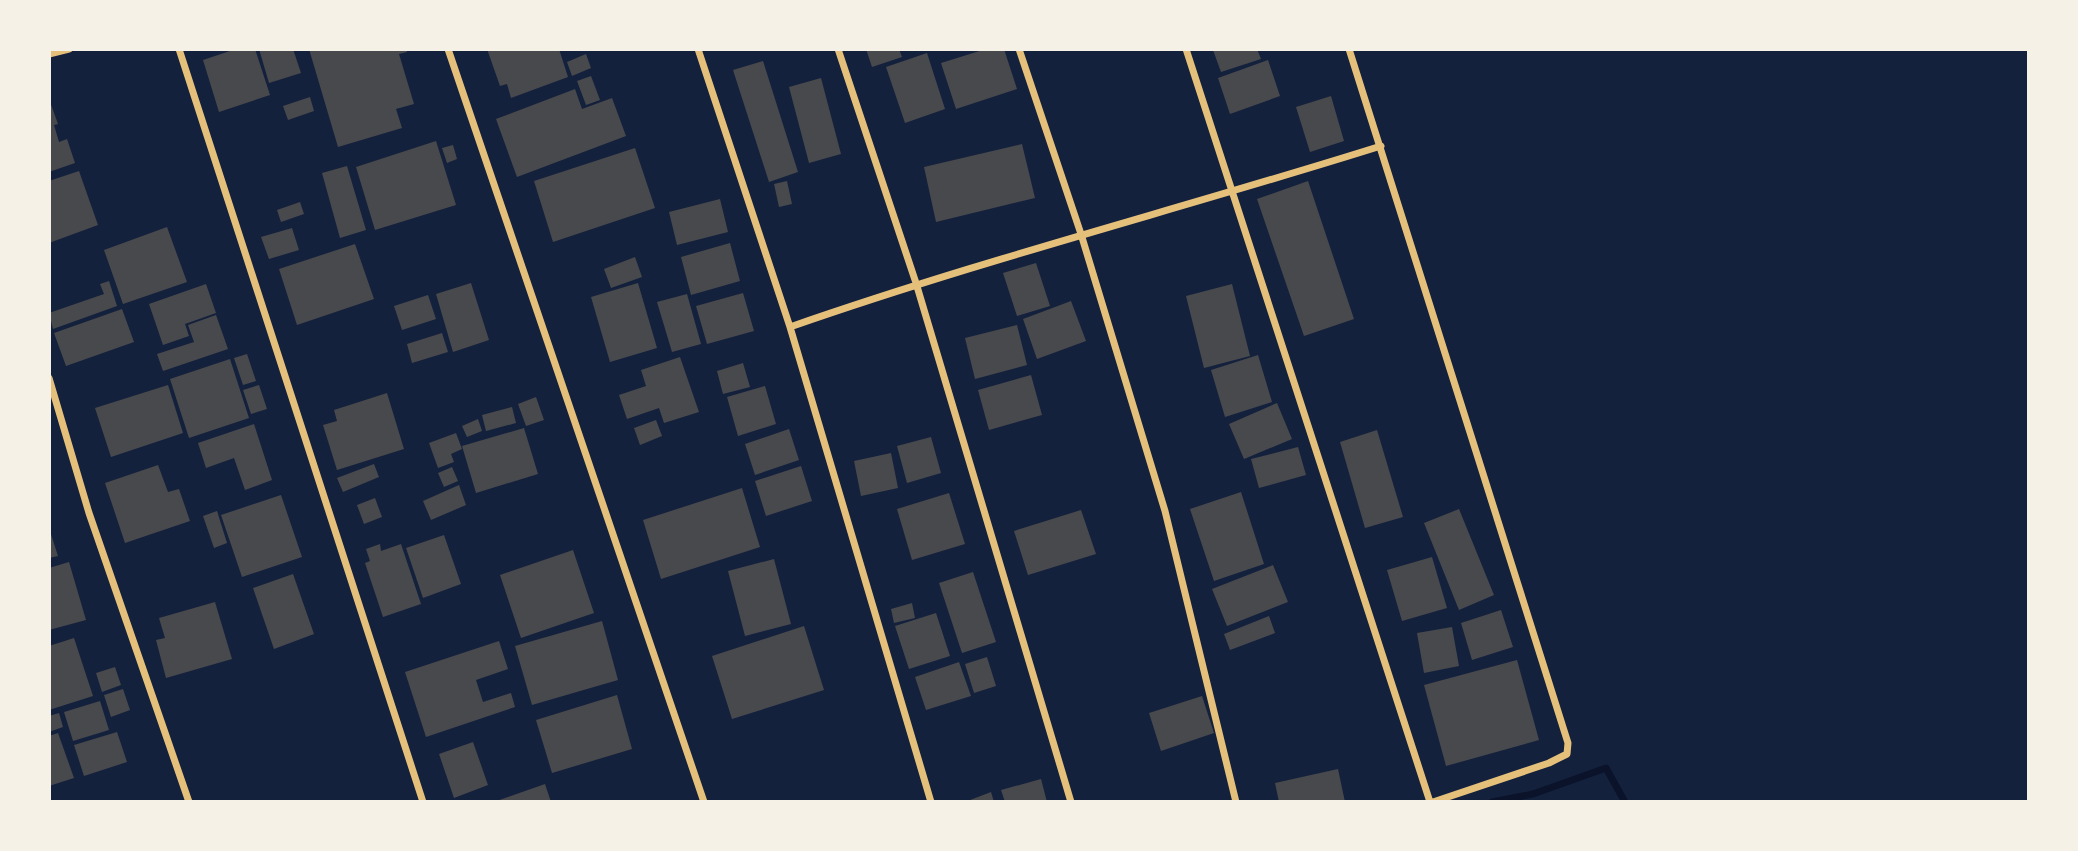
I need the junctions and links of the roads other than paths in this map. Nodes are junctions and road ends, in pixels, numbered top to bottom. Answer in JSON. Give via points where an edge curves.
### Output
{"nodes":[{"id":1,"x":69,"y":49,"type":"edge"},
{"id":2,"x":179,"y":49,"type":"edge"},
{"id":3,"x":448,"y":49,"type":"edge"},
{"id":4,"x":698,"y":49,"type":"edge"},
{"id":5,"x":838,"y":49,"type":"edge"},
{"id":6,"x":1019,"y":49,"type":"edge"},
{"id":7,"x":1186,"y":49,"type":"edge"},
{"id":8,"x":1349,"y":49,"type":"edge"},
{"id":9,"x":49,"y":54,"type":"edge"},
{"id":10,"x":1381,"y":146,"type":"junction"},
{"id":11,"x":1233,"y":193,"type":"junction"},
{"id":12,"x":1081,"y":234,"type":"junction"},
{"id":13,"x":916,"y":283,"type":"junction"},
{"id":14,"x":790,"y":327,"type":"junction"},
{"id":15,"x":49,"y":378,"type":"edge"},
{"id":16,"x":189,"y":802,"type":"edge"},
{"id":17,"x":423,"y":802,"type":"edge"},
{"id":18,"x":704,"y":802,"type":"edge"},
{"id":19,"x":931,"y":802,"type":"edge"},
{"id":20,"x":1071,"y":802,"type":"edge"},
{"id":21,"x":1236,"y":802,"type":"edge"},
{"id":22,"x":1432,"y":802,"type":"edge"}],
"edges":[{"from":1,"to":9,"type":"street"},
{"from":2,"to":17,"type":"street"},
{"from":3,"to":18,"type":"street"},
{"from":4,"to":14,"type":"street"},
{"from":5,"to":13,"type":"street"},
{"from":6,"to":12,"type":"street"},
{"from":7,"to":11,"type":"street"},
{"from":8,"to":10,"type":"street"},
{"from":10,"to":11,"type":"street"},
{"from":10,"to":22,"type":"street","via":[[1568,743],[1567,754],[1549,763]]},
{"from":11,"to":12,"type":"street"},
{"from":11,"to":22,"type":"street"},
{"from":12,"to":13,"type":"street"},
{"from":12,"to":21,"type":"street","via":[[1165,511]]},
{"from":13,"to":14,"type":"street"},
{"from":13,"to":20,"type":"street"},
{"from":14,"to":19,"type":"street"},
{"from":15,"to":16,"type":"street","via":[[89,513]]}]}
